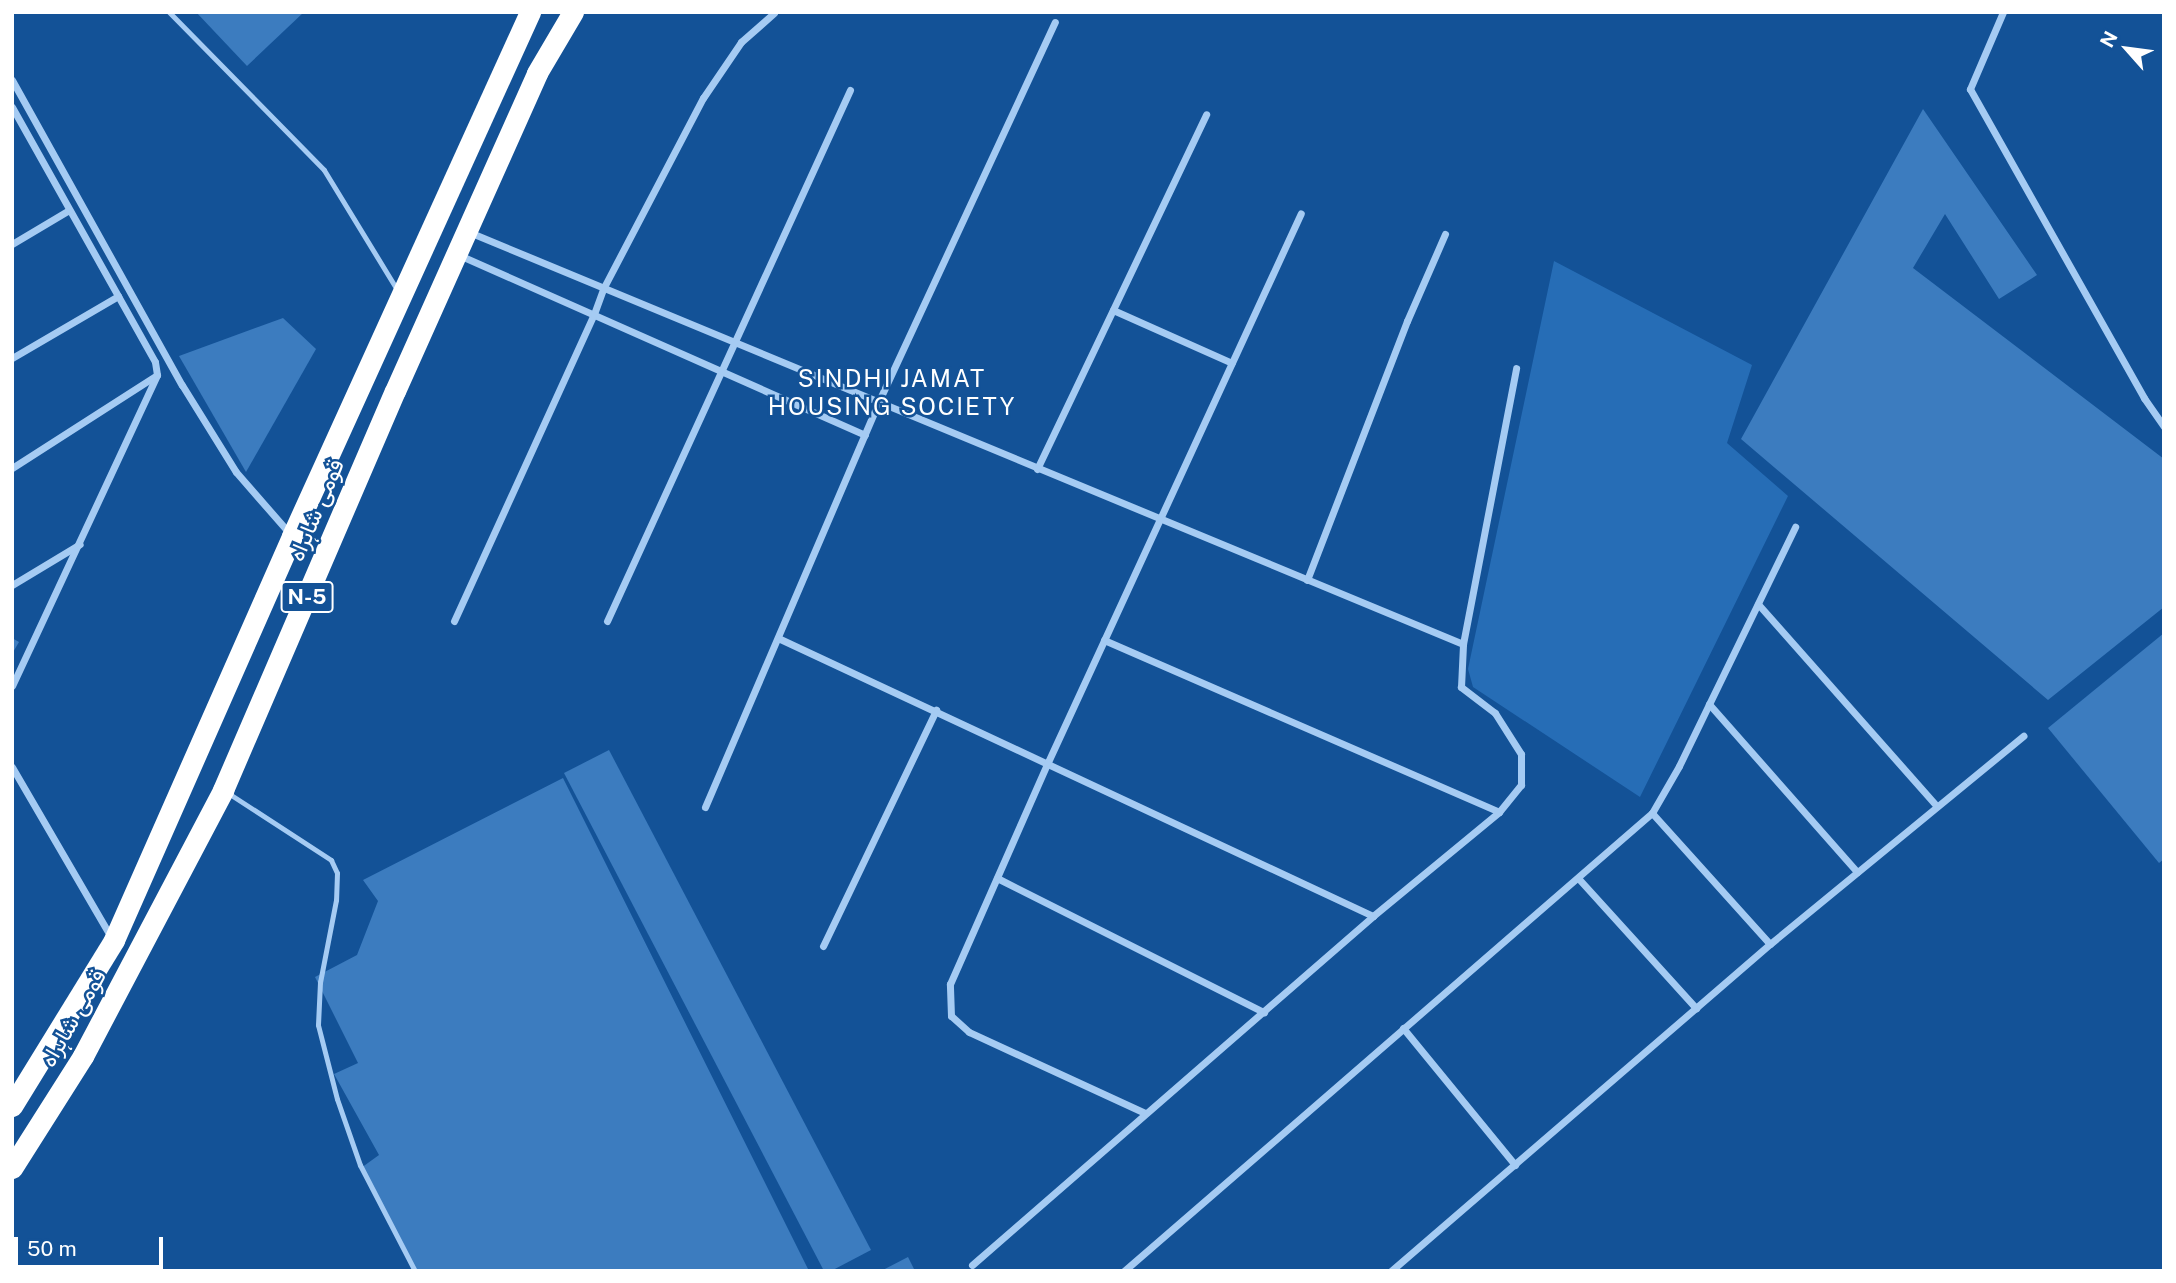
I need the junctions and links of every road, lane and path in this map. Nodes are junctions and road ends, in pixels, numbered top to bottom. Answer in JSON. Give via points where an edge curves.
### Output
{"nodes":[{"id":1,"x":169,"y":12,"type":"edge"},
{"id":2,"x":530,"y":12,"type":"edge"},
{"id":3,"x":573,"y":12,"type":"edge"},
{"id":4,"x":2003,"y":12,"type":"edge"},
{"id":5,"x":774,"y":13,"type":"edge"},
{"id":6,"x":1055,"y":22,"type":"dead end"},
{"id":7,"x":12,"y":80,"type":"edge"},
{"id":8,"x":850,"y":90,"type":"dead end"},
{"id":9,"x":12,"y":107,"type":"edge"},
{"id":10,"x":1206,"y":114,"type":"dead end"},
{"id":11,"x":22,"y":124,"type":"junction"},
{"id":12,"x":12,"y":130,"type":"edge"},
{"id":13,"x":69,"y":210,"type":"junction"},
{"id":14,"x":1301,"y":213,"type":"dead end"},
{"id":15,"x":468,"y":232,"type":"junction"},
{"id":16,"x":1445,"y":234,"type":"dead end"},
{"id":17,"x":12,"y":244,"type":"edge"},
{"id":18,"x":457,"y":254,"type":"junction"},
{"id":19,"x":603,"y":289,"type":"junction"},
{"id":20,"x":118,"y":296,"type":"junction"},
{"id":21,"x":402,"y":297,"type":"junction"},
{"id":22,"x":1113,"y":310,"type":"junction"},
{"id":23,"x":594,"y":314,"type":"junction"},
{"id":24,"x":734,"y":343,"type":"junction"},
{"id":25,"x":12,"y":358,"type":"edge"},
{"id":26,"x":1232,"y":363,"type":"junction"},
{"id":27,"x":1516,"y":368,"type":"dead end"},
{"id":28,"x":721,"y":372,"type":"junction"},
{"id":29,"x":157,"y":375,"type":"junction"},
{"id":30,"x":878,"y":403,"type":"junction"},
{"id":31,"x":2164,"y":427,"type":"edge"},
{"id":32,"x":865,"y":435,"type":"junction"},
{"id":33,"x":12,"y":468,"type":"edge"},
{"id":34,"x":1037,"y":469,"type":"junction"},
{"id":35,"x":1160,"y":520,"type":"junction"},
{"id":36,"x":1795,"y":527,"type":"dead end"},
{"id":37,"x":292,"y":536,"type":"junction"},
{"id":38,"x":81,"y":543,"type":"junction"},
{"id":39,"x":1307,"y":580,"type":"junction"},
{"id":40,"x":12,"y":585,"type":"edge"},
{"id":41,"x":1758,"y":604,"type":"junction"},
{"id":42,"x":454,"y":621,"type":"dead end"},
{"id":43,"x":607,"y":621,"type":"dead end"},
{"id":44,"x":778,"y":638,"type":"junction"},
{"id":45,"x":1104,"y":640,"type":"junction"},
{"id":46,"x":1463,"y":644,"type":"junction"},
{"id":47,"x":12,"y":686,"type":"edge"},
{"id":48,"x":1709,"y":704,"type":"junction"},
{"id":49,"x":936,"y":710,"type":"junction"},
{"id":50,"x":2022,"y":736,"type":"dead end"},
{"id":51,"x":1048,"y":762,"type":"junction"},
{"id":52,"x":12,"y":766,"type":"edge"},
{"id":53,"x":223,"y":790,"type":"junction"},
{"id":54,"x":1937,"y":806,"type":"junction"},
{"id":55,"x":705,"y":807,"type":"dead end"},
{"id":56,"x":1499,"y":812,"type":"junction"},
{"id":57,"x":1652,"y":813,"type":"junction"},
{"id":58,"x":1857,"y":872,"type":"junction"},
{"id":59,"x":997,"y":878,"type":"junction"},
{"id":60,"x":1578,"y":878,"type":"junction"},
{"id":61,"x":1373,"y":916,"type":"junction"},
{"id":62,"x":114,"y":940,"type":"junction"},
{"id":63,"x":1770,"y":944,"type":"junction"},
{"id":64,"x":823,"y":946,"type":"dead end"},
{"id":65,"x":1696,"y":1008,"type":"junction"},
{"id":66,"x":1264,"y":1012,"type":"junction"},
{"id":67,"x":1404,"y":1028,"type":"junction"},
{"id":68,"x":12,"y":1106,"type":"edge"},
{"id":69,"x":1145,"y":1113,"type":"junction"},
{"id":70,"x":1515,"y":1165,"type":"junction"},
{"id":71,"x":12,"y":1168,"type":"edge"},
{"id":72,"x":972,"y":1265,"type":"dead end"},
{"id":73,"x":415,"y":1271,"type":"edge"},
{"id":74,"x":1124,"y":1271,"type":"edge"},
{"id":75,"x":1391,"y":1271,"type":"edge"}],
"edges":[{"from":1,"to":21,"type":"lane","via":[[324,170]]},
{"from":2,"to":21,"type":"highway","name":"قومی شاہراہ","number":"N-5"},
{"from":3,"to":15,"type":"highway","name":"قومی شاہراہ","number":"N-5","via":[[537,73]]},
{"from":4,"to":31,"type":"street","via":[[1970,89]]},
{"from":5,"to":19,"type":"street","via":[[741,43],[703,98]]},
{"from":6,"to":30,"type":"street"},
{"from":7,"to":37,"type":"street","via":[[236,472]]},
{"from":8,"to":24,"type":"street"},
{"from":9,"to":11,"type":"street"},
{"from":10,"to":22,"type":"street"},
{"from":11,"to":12,"type":"street"},
{"from":11,"to":13,"type":"street"},
{"from":13,"to":17,"type":"street"},
{"from":13,"to":20,"type":"street"},
{"from":14,"to":26,"type":"street"},
{"from":15,"to":18,"type":"highway","name":"قومی شاہراہ","number":"N-5"},
{"from":15,"to":19,"type":"street"},
{"from":16,"to":39,"type":"street"},
{"from":18,"to":23,"type":"street"},
{"from":18,"to":53,"type":"highway","name":"قومی شاہراہ","number":"N-5"},
{"from":19,"to":23,"type":"street"},
{"from":19,"to":24,"type":"street"},
{"from":20,"to":25,"type":"street"},
{"from":20,"to":29,"type":"street","via":[[155,362]]},
{"from":21,"to":37,"type":"highway","name":"قومی شاہراہ","number":"N-5"},
{"from":22,"to":26,"type":"street"},
{"from":22,"to":34,"type":"street"},
{"from":23,"to":28,"type":"street"},
{"from":23,"to":42,"type":"street"},
{"from":24,"to":28,"type":"street"},
{"from":24,"to":30,"type":"street"},
{"from":26,"to":35,"type":"street"},
{"from":27,"to":46,"type":"street"},
{"from":28,"to":32,"type":"street"},
{"from":28,"to":43,"type":"street"},
{"from":29,"to":33,"type":"street"},
{"from":29,"to":38,"type":"street"},
{"from":30,"to":32,"type":"street"},
{"from":30,"to":34,"type":"street"},
{"from":32,"to":44,"type":"street"},
{"from":34,"to":35,"type":"street"},
{"from":35,"to":39,"type":"street"},
{"from":35,"to":45,"type":"street"},
{"from":36,"to":41,"type":"street"},
{"from":37,"to":62,"type":"highway","name":"قومی شاہراہ","number":"N-5"},
{"from":38,"to":40,"type":"street"},
{"from":38,"to":47,"type":"street"},
{"from":39,"to":46,"type":"street"},
{"from":41,"to":48,"type":"street"},
{"from":41,"to":54,"type":"street"},
{"from":44,"to":49,"type":"street"},
{"from":44,"to":55,"type":"street"},
{"from":45,"to":51,"type":"street"},
{"from":45,"to":56,"type":"street"},
{"from":46,"to":56,"type":"street","via":[[1461,687],[1495,713],[1521,754],[1521,785]]},
{"from":48,"to":57,"type":"street"},
{"from":48,"to":58,"type":"street"},
{"from":49,"to":51,"type":"street"},
{"from":49,"to":64,"type":"street"},
{"from":50,"to":54,"type":"street"},
{"from":51,"to":59,"type":"street"},
{"from":51,"to":61,"type":"street"},
{"from":52,"to":62,"type":"street"},
{"from":53,"to":71,"type":"highway","name":"قومی شاہراہ","number":"N-5","via":[[83,1056]]},
{"from":53,"to":73,"type":"lane","via":[[331,860],[337,873],[318,1025],[360,1165]]},
{"from":54,"to":58,"type":"street"},
{"from":56,"to":61,"type":"street"},
{"from":57,"to":60,"type":"street"},
{"from":57,"to":63,"type":"street"},
{"from":58,"to":63,"type":"street"},
{"from":59,"to":66,"type":"street"},
{"from":59,"to":69,"type":"street","via":[[950,984],[951,1016],[969,1032]]},
{"from":60,"to":65,"type":"street"},
{"from":60,"to":67,"type":"street"},
{"from":61,"to":66,"type":"street"},
{"from":62,"to":68,"type":"highway","name":"قومی شاہراہ","number":"N-5"},
{"from":63,"to":65,"type":"street"},
{"from":65,"to":70,"type":"street"},
{"from":66,"to":69,"type":"street"},
{"from":67,"to":70,"type":"street"},
{"from":67,"to":74,"type":"street"},
{"from":69,"to":72,"type":"street"},
{"from":70,"to":75,"type":"street"}]}
